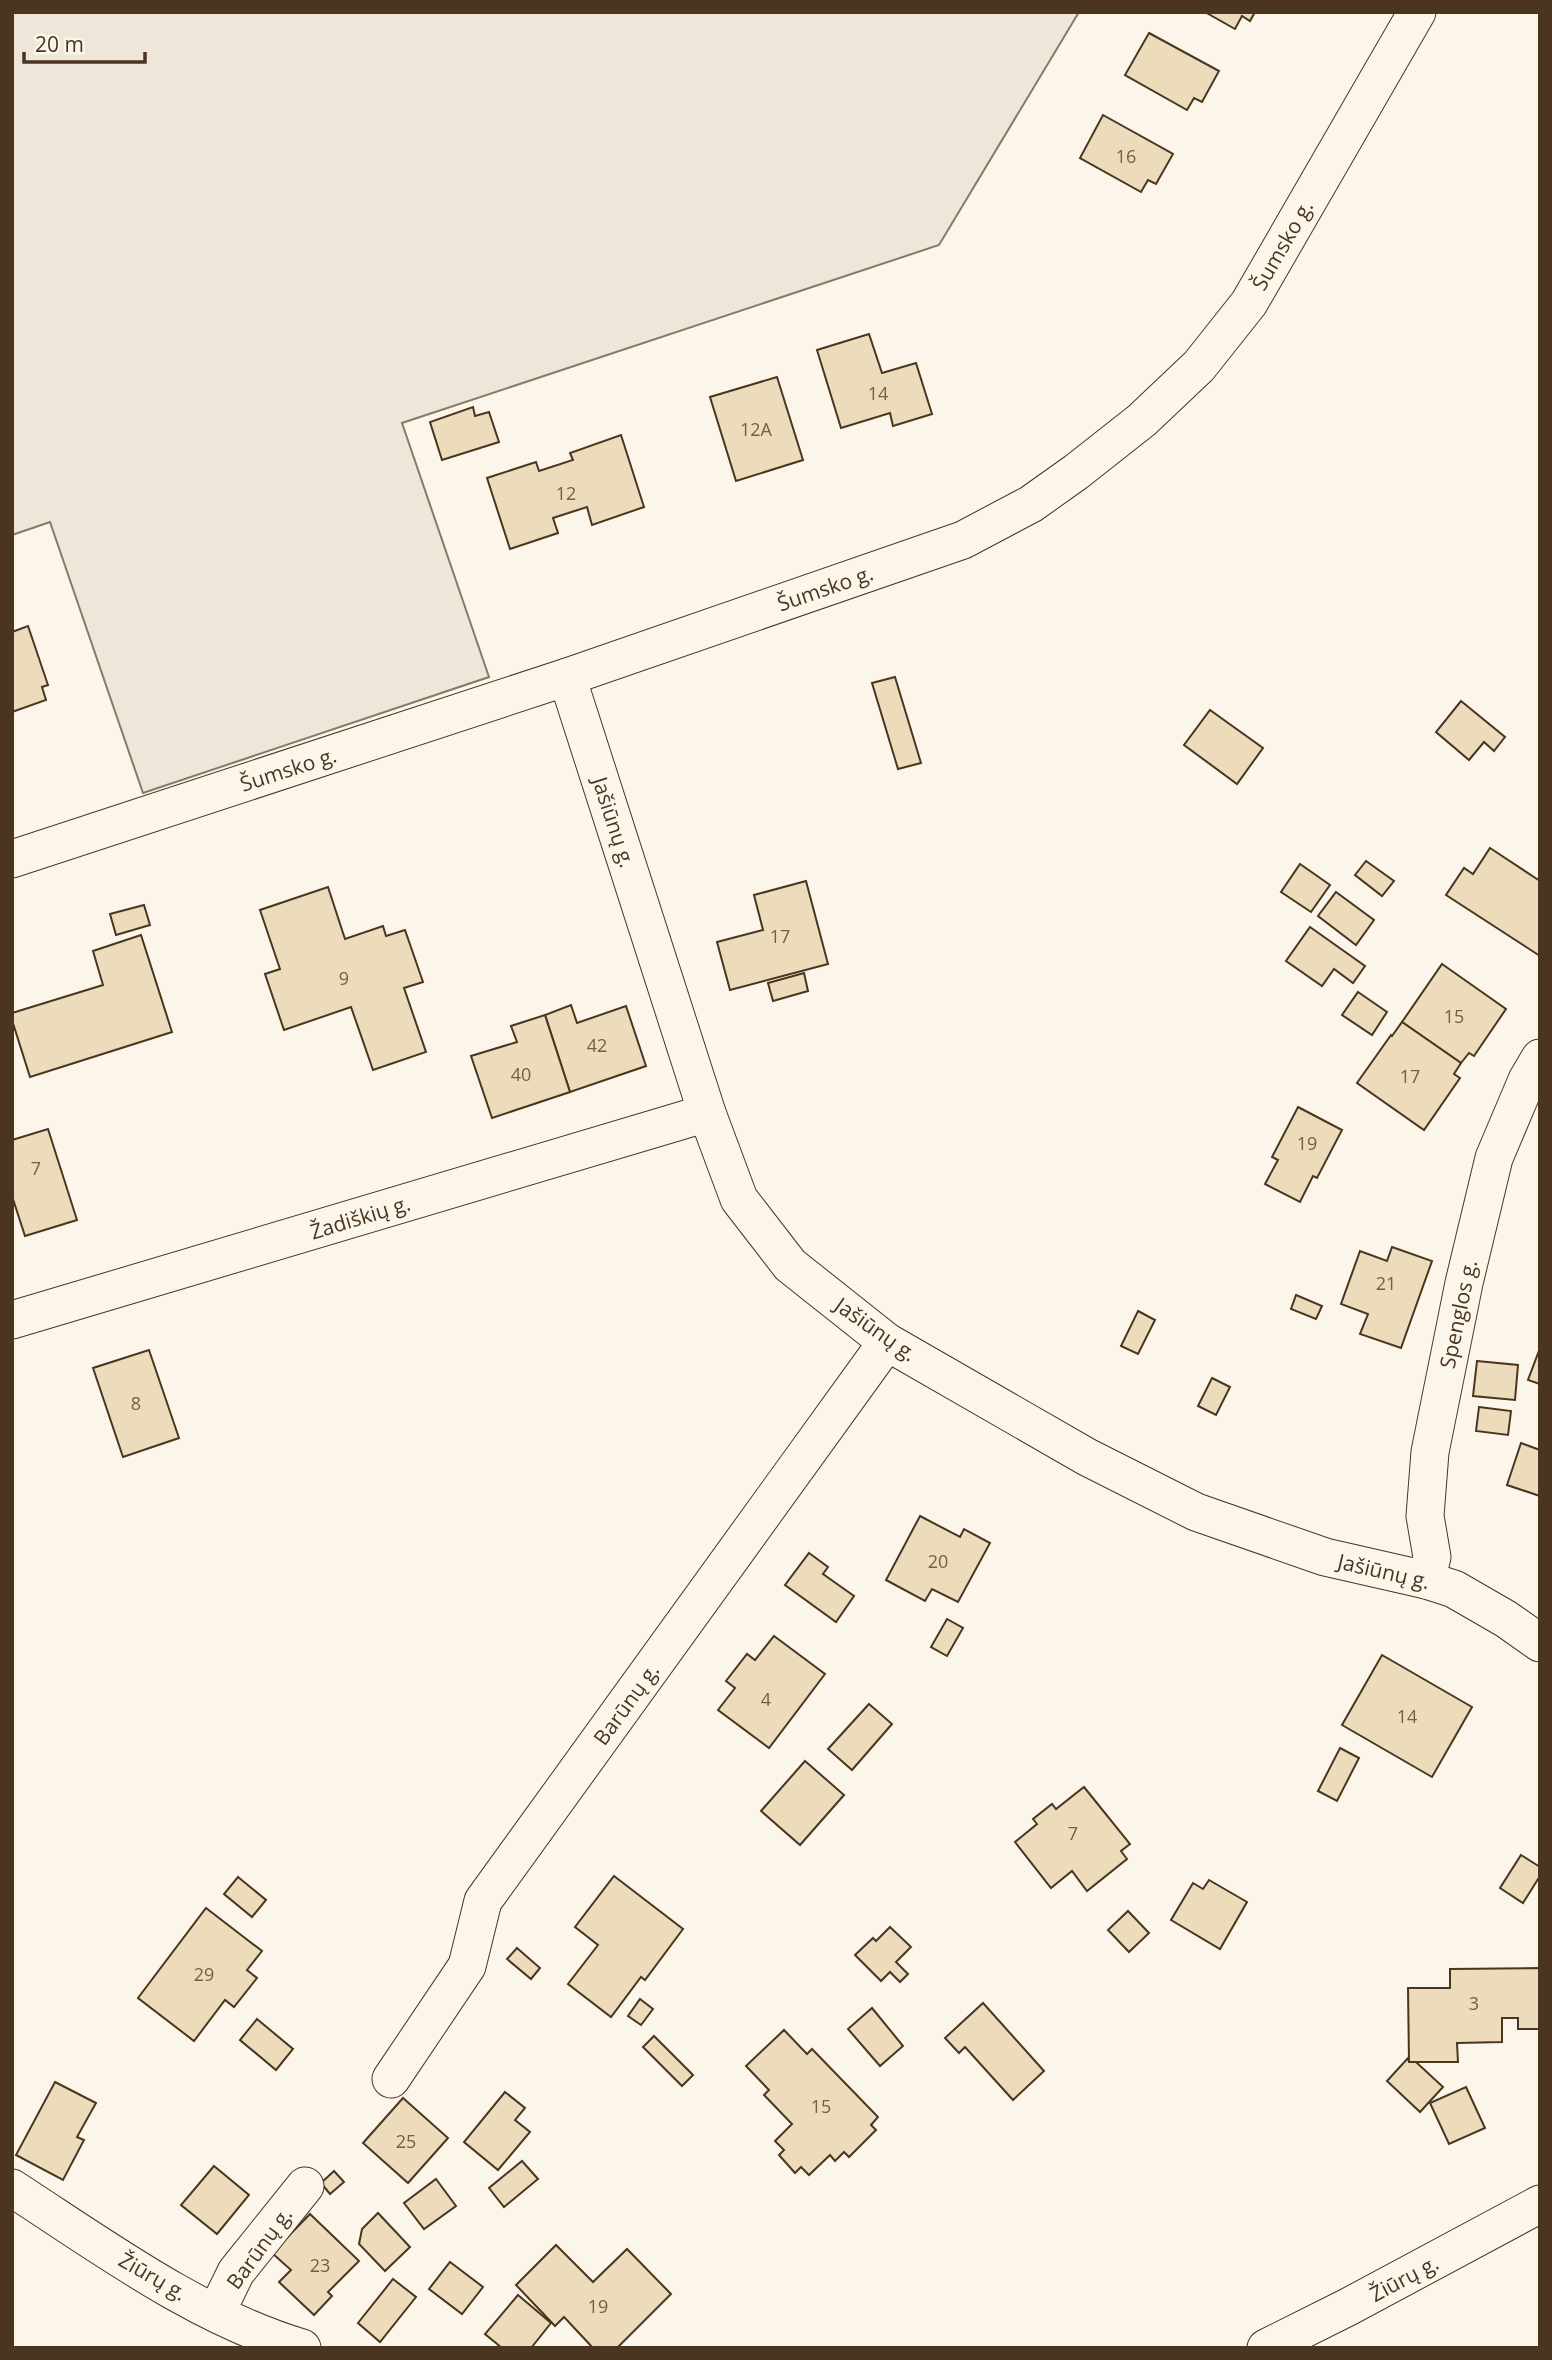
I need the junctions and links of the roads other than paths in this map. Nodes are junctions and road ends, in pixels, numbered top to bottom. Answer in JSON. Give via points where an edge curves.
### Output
{"nodes":[{"id":1,"x":1417,"y":12,"type":"edge"},
{"id":2,"x":567,"y":677,"type":"junction"},
{"id":3,"x":12,"y":859,"type":"edge"},
{"id":4,"x":1540,"y":1058,"type":"edge"},
{"id":5,"x":708,"y":1113,"type":"junction"},
{"id":6,"x":12,"y":1320,"type":"edge"},
{"id":7,"x":887,"y":1342,"type":"junction"},
{"id":8,"x":1426,"y":1580,"type":"junction"},
{"id":9,"x":1540,"y":1643,"type":"edge"},
{"id":10,"x":391,"y":2079,"type":"dead end"},
{"id":11,"x":305,"y":2186,"type":"dead end"},
{"id":12,"x":12,"y":2188,"type":"edge"},
{"id":13,"x":1540,"y":2204,"type":"edge"},
{"id":14,"x":216,"y":2314,"type":"junction"},
{"id":15,"x":302,"y":2348,"type":"edge"},
{"id":16,"x":1266,"y":2348,"type":"edge"}],
"edges":[{"from":1,"to":2,"type":"street","name":"Šumsko g.","via":[[1249,303],[1199,366],[1076,472],[1031,504],[963,540]]},
{"from":2,"to":3,"type":"street","name":"Šumsko g."},
{"from":2,"to":5,"type":"street","name":"Jašiūnų g."},
{"from":4,"to":8,"type":"street","name":"Spenglos g.","via":[[1494,1158],[1464,1283],[1430,1452],[1425,1516],[1432,1557]]},
{"from":5,"to":6,"type":"street","name":"Žadiškių g."},
{"from":5,"to":7,"type":"street","name":"Jašiūnų g.","via":[[739,1199],[790,1265]]},
{"from":7,"to":8,"type":"street","name":"Jašiūnų g.","via":[[1087,1457],[1196,1511],[1325,1557]]},
{"from":7,"to":10,"type":"street","name":"Barūnų g.","via":[[483,1901],[467,1966]]},
{"from":8,"to":9,"type":"street","name":"Jašiūnų g.","via":[[1454,1589]]},
{"from":11,"to":14,"type":"street","name":"Barūnų g.","via":[[236,2272]]},
{"from":12,"to":14,"type":"street","name":"Žiūrų g."},
{"from":13,"to":16,"type":"street","name":"Žiūrų g."},
{"from":14,"to":15,"type":"street","name":"Žiūrų g."}]}
